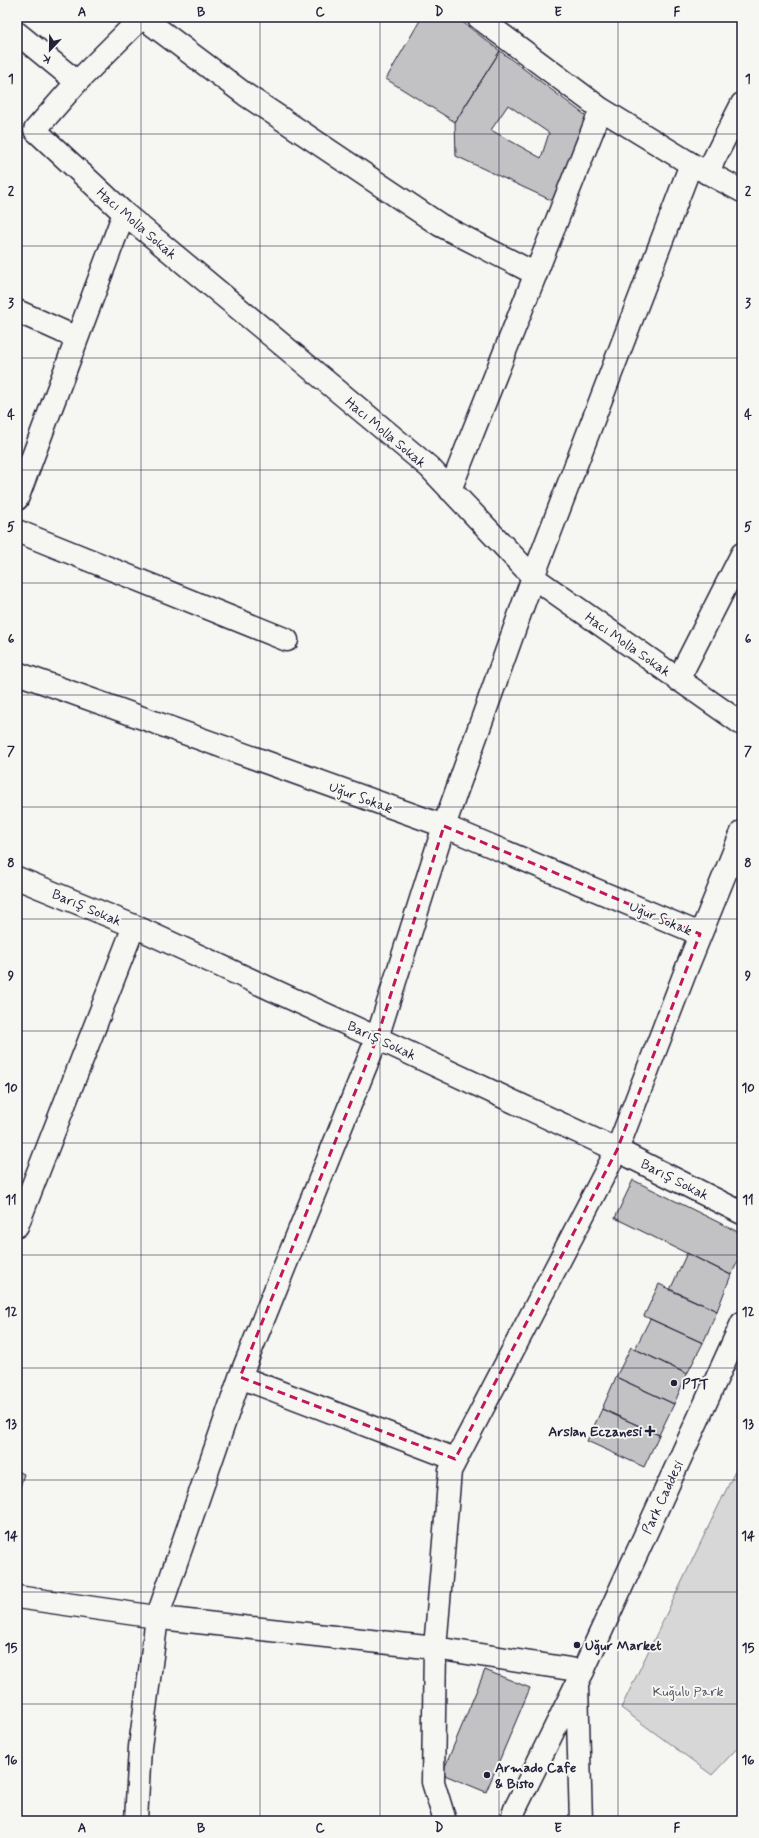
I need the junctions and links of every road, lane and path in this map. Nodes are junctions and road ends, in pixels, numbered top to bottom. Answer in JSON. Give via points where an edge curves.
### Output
{"nodes":[{"id":1,"x":142,"y":17,"type":"edge"},
{"id":2,"x":478,"y":17,"type":"edge"},
{"id":3,"x":17,"y":33,"type":"edge"},
{"id":4,"x":76,"y":82,"type":"junction"},
{"id":5,"x":742,"y":104,"type":"edge"},
{"id":6,"x":601,"y":109,"type":"junction"},
{"id":7,"x":699,"y":169,"type":"junction"},
{"id":8,"x":742,"y":191,"type":"edge"},
{"id":9,"x":124,"y":213,"type":"junction"},
{"id":10,"x":536,"y":274,"type":"junction"},
{"id":11,"x":17,"y":311,"type":"edge"},
{"id":12,"x":77,"y":338,"type":"junction"},
{"id":13,"x":25,"y":454,"type":"edge"},
{"id":14,"x":450,"y":490,"type":"junction"},
{"id":15,"x":17,"y":499,"type":"edge"},
{"id":16,"x":17,"y":532,"type":"edge"},
{"id":17,"x":742,"y":554,"type":"edge"},
{"id":18,"x":533,"y":577,"type":"junction"},
{"id":19,"x":287,"y":640,"type":"dead end"},
{"id":20,"x":17,"y":673,"type":"edge"},
{"id":21,"x":678,"y":680,"type":"junction"},
{"id":22,"x":742,"y":724,"type":"edge"},
{"id":23,"x":444,"y":826,"type":"junction"},
{"id":24,"x":742,"y":832,"type":"edge"},
{"id":25,"x":17,"y":878,"type":"edge"},
{"id":26,"x":134,"y":926,"type":"junction"},
{"id":27,"x":700,"y":934,"type":"junction"},
{"id":28,"x":377,"y":1038,"type":"junction"},
{"id":29,"x":617,"y":1150,"type":"junction"},
{"id":30,"x":742,"y":1213,"type":"edge"},
{"id":31,"x":17,"y":1226,"type":"edge"},
{"id":32,"x":742,"y":1323,"type":"edge"},
{"id":33,"x":240,"y":1377,"type":"junction"},
{"id":34,"x":455,"y":1459,"type":"junction"},
{"id":35,"x":17,"y":1597,"type":"edge"},
{"id":36,"x":157,"y":1618,"type":"junction"},
{"id":37,"x":435,"y":1648,"type":"junction"},
{"id":38,"x":580,"y":1677,"type":"junction"},
{"id":39,"x":136,"y":1821,"type":"edge"},
{"id":40,"x":445,"y":1821,"type":"edge"},
{"id":41,"x":511,"y":1821,"type":"edge"},
{"id":42,"x":581,"y":1821,"type":"edge"}],
"edges":[{"from":1,"to":4,"type":"street"},
{"from":1,"to":10,"type":"street","via":[[246,95],[440,225]]},
{"from":2,"to":6,"type":"street"},
{"from":3,"to":4,"type":"street"},
{"from":4,"to":9,"type":"street","name":"Hacı Molla Sokak","via":[[35,130]]},
{"from":5,"to":7,"type":"street"},
{"from":6,"to":7,"type":"street"},
{"from":6,"to":10,"type":"street"},
{"from":7,"to":8,"type":"street"},
{"from":7,"to":18,"type":"street"},
{"from":9,"to":12,"type":"street"},
{"from":9,"to":14,"type":"street","name":"Hacı Molla Sokak","via":[[429,467]]},
{"from":10,"to":14,"type":"street"},
{"from":11,"to":12,"type":"street"},
{"from":12,"to":13,"type":"street"},
{"from":13,"to":15,"type":"street"},
{"from":14,"to":18,"type":"street","name":"Hacı Molla Sokak"},
{"from":16,"to":19,"type":"street"},
{"from":17,"to":21,"type":"street"},
{"from":18,"to":21,"type":"street","name":"Hacı Molla Sokak"},
{"from":18,"to":23,"type":"street"},
{"from":20,"to":23,"type":"street","name":"Uğur Sokak"},
{"from":21,"to":22,"type":"street","name":"Hacı Molla Sokak"},
{"from":23,"to":27,"type":"street","name":"Uğur Sokak"},
{"from":23,"to":28,"type":"street"},
{"from":24,"to":27,"type":"street"},
{"from":25,"to":26,"type":"street","name":"Barış Sokak"},
{"from":26,"to":28,"type":"street","name":"Barış Sokak"},
{"from":26,"to":31,"type":"street"},
{"from":27,"to":29,"type":"street"},
{"from":28,"to":29,"type":"street","name":"Barış Sokak"},
{"from":28,"to":33,"type":"street"},
{"from":29,"to":30,"type":"street","name":"Barış Sokak"},
{"from":29,"to":34,"type":"street"},
{"from":32,"to":38,"type":"street","name":"Park Caddesi"},
{"from":33,"to":34,"type":"street"},
{"from":33,"to":36,"type":"street"},
{"from":34,"to":37,"type":"street","via":[[450,1471]]},
{"from":35,"to":36,"type":"street"},
{"from":36,"to":37,"type":"street"},
{"from":36,"to":39,"type":"street","via":[[140,1747]]},
{"from":37,"to":38,"type":"street"},
{"from":37,"to":40,"type":"street","via":[[433,1782]]},
{"from":38,"to":41,"type":"street","name":"Park Caddesi"},
{"from":38,"to":42,"type":"street"}]}
